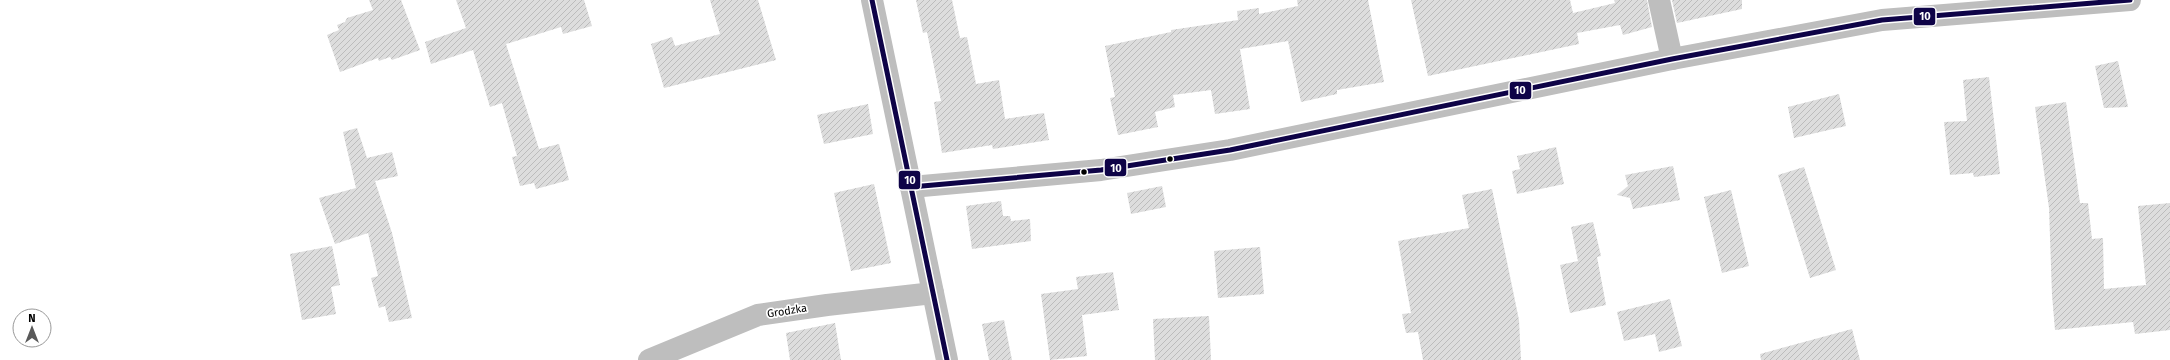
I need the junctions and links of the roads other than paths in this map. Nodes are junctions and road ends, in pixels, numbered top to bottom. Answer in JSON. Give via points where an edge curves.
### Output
{"nodes":[{"id":1,"x":872,"y":0,"type":"edge"},
{"id":2,"x":1659,"y":0,"type":"edge"},
{"id":3,"x":2130,"y":0,"type":"edge"},
{"id":4,"x":1672,"y":59,"type":"junction"},
{"id":5,"x":911,"y":187,"type":"junction"},
{"id":6,"x":933,"y":293,"type":"junction"},
{"id":7,"x":649,"y":360,"type":"edge"},
{"id":8,"x":947,"y":360,"type":"edge"}],
"edges":[{"from":1,"to":5,"type":"street"},
{"from":2,"to":4,"type":"street"},
{"from":3,"to":4,"type":"street","via":[[1882,20]]},
{"from":4,"to":5,"type":"street","via":[[1230,150],[1101,170]]},
{"from":5,"to":6,"type":"street"},
{"from":6,"to":7,"type":"street","name":"Grodzka","via":[[758,315]]},
{"from":6,"to":8,"type":"street"}]}
